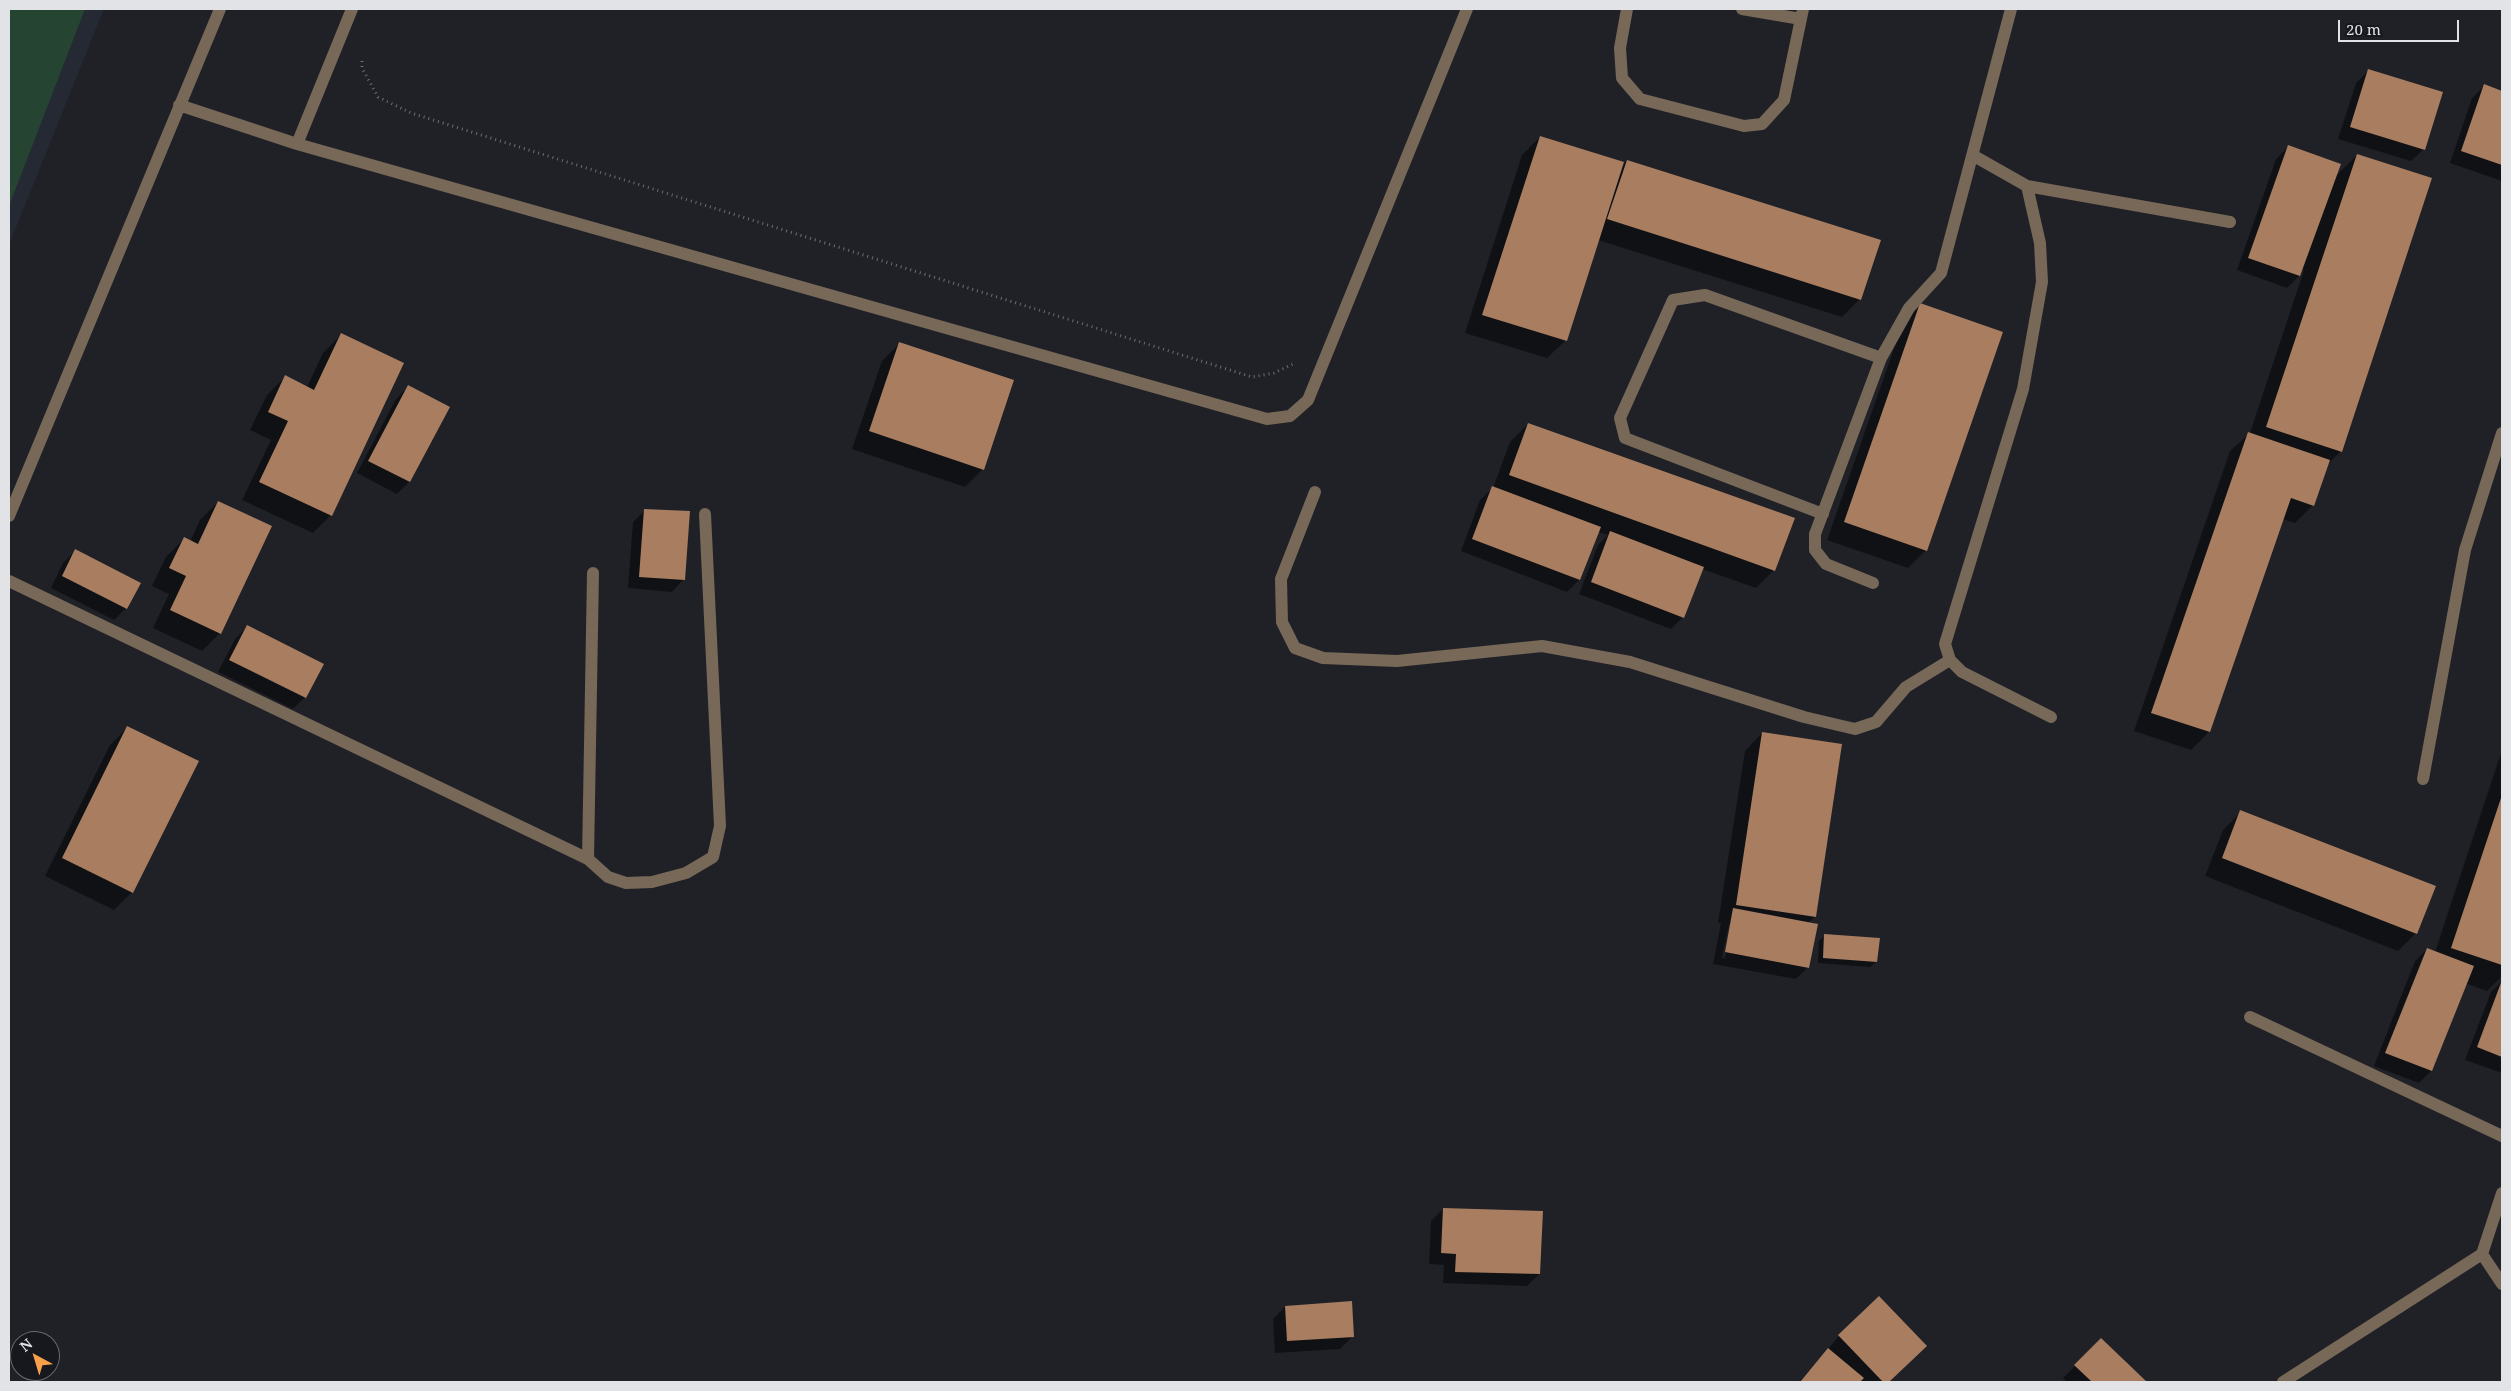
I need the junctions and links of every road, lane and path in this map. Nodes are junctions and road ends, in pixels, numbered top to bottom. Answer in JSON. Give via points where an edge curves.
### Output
{"nodes":[{"id":1,"x":220,"y":9,"type":"edge"},
{"id":2,"x":352,"y":9,"type":"edge"},
{"id":3,"x":1467,"y":9,"type":"edge"},
{"id":4,"x":1627,"y":9,"type":"edge"},
{"id":5,"x":1742,"y":9,"type":"edge"},
{"id":6,"x":2011,"y":9,"type":"edge"},
{"id":7,"x":1802,"y":14,"type":"edge"},
{"id":8,"x":362,"y":54,"type":"dead end"},
{"id":9,"x":179,"y":105,"type":"junction"},
{"id":10,"x":297,"y":144,"type":"junction"},
{"id":11,"x":1974,"y":156,"type":"junction"},
{"id":12,"x":2027,"y":186,"type":"junction"},
{"id":13,"x":2230,"y":222,"type":"dead end"},
{"id":14,"x":1880,"y":358,"type":"junction"},
{"id":15,"x":1297,"y":362,"type":"dead end"},
{"id":16,"x":2502,"y":434,"type":"edge"},
{"id":17,"x":1314,"y":492,"type":"dead end"},
{"id":18,"x":705,"y":514,"type":"dead end"},
{"id":19,"x":1823,"y":514,"type":"junction"},
{"id":20,"x":9,"y":516,"type":"edge"},
{"id":21,"x":593,"y":573,"type":"dead end"},
{"id":22,"x":9,"y":581,"type":"edge"},
{"id":23,"x":1873,"y":583,"type":"dead end"},
{"id":24,"x":1950,"y":660,"type":"junction"},
{"id":25,"x":2051,"y":717,"type":"dead end"},
{"id":26,"x":2423,"y":779,"type":"dead end"},
{"id":27,"x":588,"y":858,"type":"junction"},
{"id":28,"x":2250,"y":1017,"type":"dead end"},
{"id":29,"x":2502,"y":1136,"type":"edge"},
{"id":30,"x":2502,"y":1193,"type":"edge"},
{"id":31,"x":2482,"y":1254,"type":"junction"},
{"id":32,"x":2502,"y":1284,"type":"edge"},
{"id":33,"x":2283,"y":1382,"type":"edge"}],
"edges":[{"from":1,"to":9,"type":"street"},
{"from":2,"to":10,"type":"street"},
{"from":3,"to":10,"type":"street","via":[[1308,400],[1290,416],[1267,420]]},
{"from":4,"to":7,"type":"street","via":[[1620,48],[1622,78],[1640,100],[1744,126],[1762,124],[1784,100]]},
{"from":5,"to":7,"type":"street"},
{"from":6,"to":11,"type":"street"},
{"from":8,"to":15,"type":"path","via":[[362,68],[378,97],[411,113],[1252,376],[1274,373]]},
{"from":9,"to":10,"type":"street"},
{"from":9,"to":20,"type":"street"},
{"from":11,"to":12,"type":"street"},
{"from":11,"to":14,"type":"street","via":[[1941,273],[1909,308]]},
{"from":12,"to":13,"type":"street"},
{"from":12,"to":24,"type":"street","via":[[2040,242],[2042,282],[2023,390],[1946,644]]},
{"from":14,"to":19,"type":"street"},
{"from":14,"to":19,"type":"street","via":[[1705,295],[1673,300],[1620,418],[1625,438]]},
{"from":16,"to":26,"type":"street","via":[[2465,550]]},
{"from":17,"to":24,"type":"street","via":[[1280,579],[1282,622],[1295,648],[1322,658],[1397,661],[1542,646],[1630,662],[1804,717],[1855,729],[1876,722],[1906,687]]},
{"from":18,"to":27,"type":"street","via":[[720,826],[713,857],[686,873],[652,882],[626,883],[608,877]]},
{"from":19,"to":23,"type":"street","via":[[1815,534],[1815,550],[1826,564]]},
{"from":21,"to":27,"type":"street"},
{"from":22,"to":27,"type":"street"},
{"from":24,"to":25,"type":"street","via":[[1962,672]]},
{"from":28,"to":29,"type":"street"},
{"from":30,"to":31,"type":"street"},
{"from":31,"to":32,"type":"street"},
{"from":31,"to":33,"type":"street"}]}
